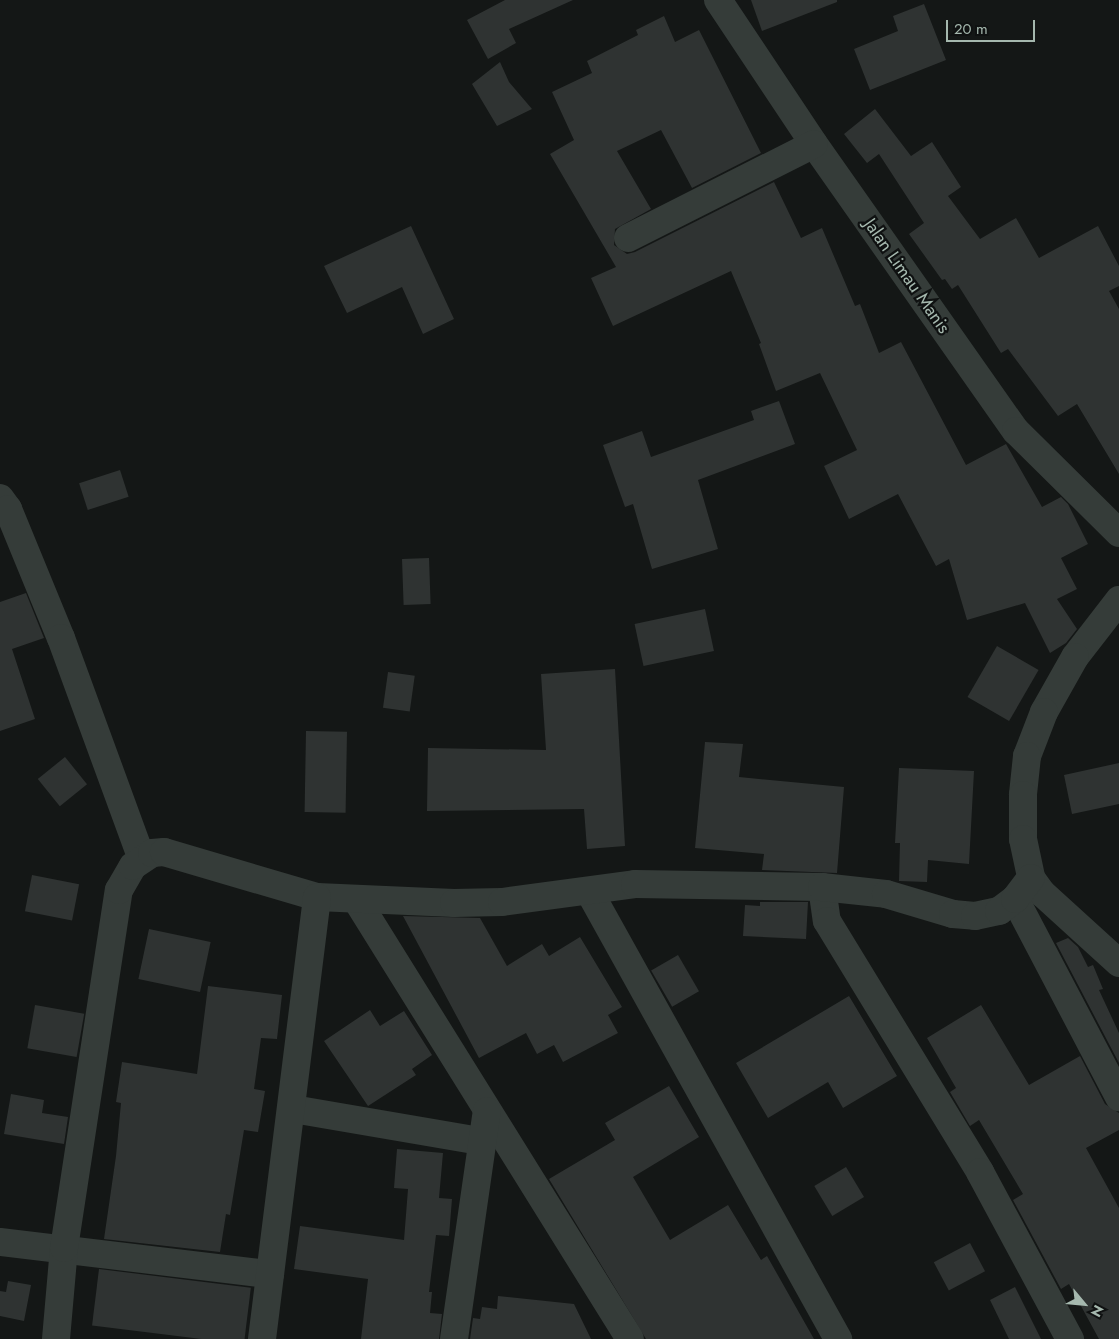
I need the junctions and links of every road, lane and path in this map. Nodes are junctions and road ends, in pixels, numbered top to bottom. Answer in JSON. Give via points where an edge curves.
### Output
{"nodes":[{"id":1,"x":718,"y":0,"type":"edge"},
{"id":2,"x":814,"y":144,"type":"junction"},
{"id":3,"x":628,"y":238,"type":"dead end"},
{"id":4,"x":0,"y":498,"type":"edge"},
{"id":5,"x":1119,"y":532,"type":"edge"},
{"id":6,"x":1119,"y":600,"type":"edge"},
{"id":7,"x":142,"y":859,"type":"junction"},
{"id":8,"x":1031,"y":878,"type":"junction"},
{"id":9,"x":822,"y":886,"type":"junction"},
{"id":10,"x":590,"y":891,"type":"junction"},
{"id":11,"x":317,"y":898,"type":"junction"},
{"id":12,"x":356,"y":899,"type":"junction"},
{"id":13,"x":1015,"y":900,"type":"junction"},
{"id":14,"x":1119,"y":964,"type":"edge"},
{"id":15,"x":1119,"y":1097,"type":"edge"},
{"id":16,"x":293,"y":1110,"type":"junction"},
{"id":17,"x":487,"y":1111,"type":"junction"},
{"id":18,"x":481,"y":1141,"type":"junction"},
{"id":19,"x":0,"y":1242,"type":"edge"},
{"id":20,"x":64,"y":1248,"type":"junction"},
{"id":21,"x":270,"y":1274,"type":"junction"},
{"id":22,"x":56,"y":1339,"type":"edge"},
{"id":23,"x":262,"y":1339,"type":"edge"},
{"id":24,"x":454,"y":1339,"type":"edge"},
{"id":25,"x":630,"y":1339,"type":"edge"},
{"id":26,"x":838,"y":1339,"type":"edge"},
{"id":27,"x":1070,"y":1339,"type":"edge"}],
"edges":[{"from":1,"to":2,"type":"street","name":"Jalan Limau Manis"},
{"from":2,"to":3,"type":"street"},
{"from":2,"to":5,"type":"street","name":"Jalan Limau Manis","via":[[1016,431]]},
{"from":4,"to":7,"type":"street","via":[[8,509],[61,638]]},
{"from":6,"to":8,"type":"street","via":[[1075,657],[1044,712],[1027,756],[1023,839]]},
{"from":7,"to":11,"type":"street","via":[[152,853],[164,852]]},
{"from":7,"to":20,"type":"street","via":[[126,876],[119,890]]},
{"from":8,"to":13,"type":"street"},
{"from":8,"to":14,"type":"street","via":[[1042,893]]},
{"from":9,"to":10,"type":"street","via":[[636,884]]},
{"from":9,"to":13,"type":"street","via":[[886,894],[953,914],[975,916],[999,911]]},
{"from":9,"to":27,"type":"street","via":[[827,921],[980,1172]]},
{"from":10,"to":12,"type":"street","via":[[502,902]]},
{"from":10,"to":26,"type":"street"},
{"from":11,"to":12,"type":"street"},
{"from":11,"to":16,"type":"street"},
{"from":12,"to":17,"type":"street"},
{"from":13,"to":15,"type":"street"},
{"from":16,"to":18,"type":"street"},
{"from":16,"to":21,"type":"street"},
{"from":17,"to":18,"type":"street"},
{"from":17,"to":25,"type":"street"},
{"from":18,"to":24,"type":"street"},
{"from":19,"to":20,"type":"street"},
{"from":20,"to":21,"type":"street"},
{"from":20,"to":22,"type":"street"},
{"from":21,"to":23,"type":"street"}]}
